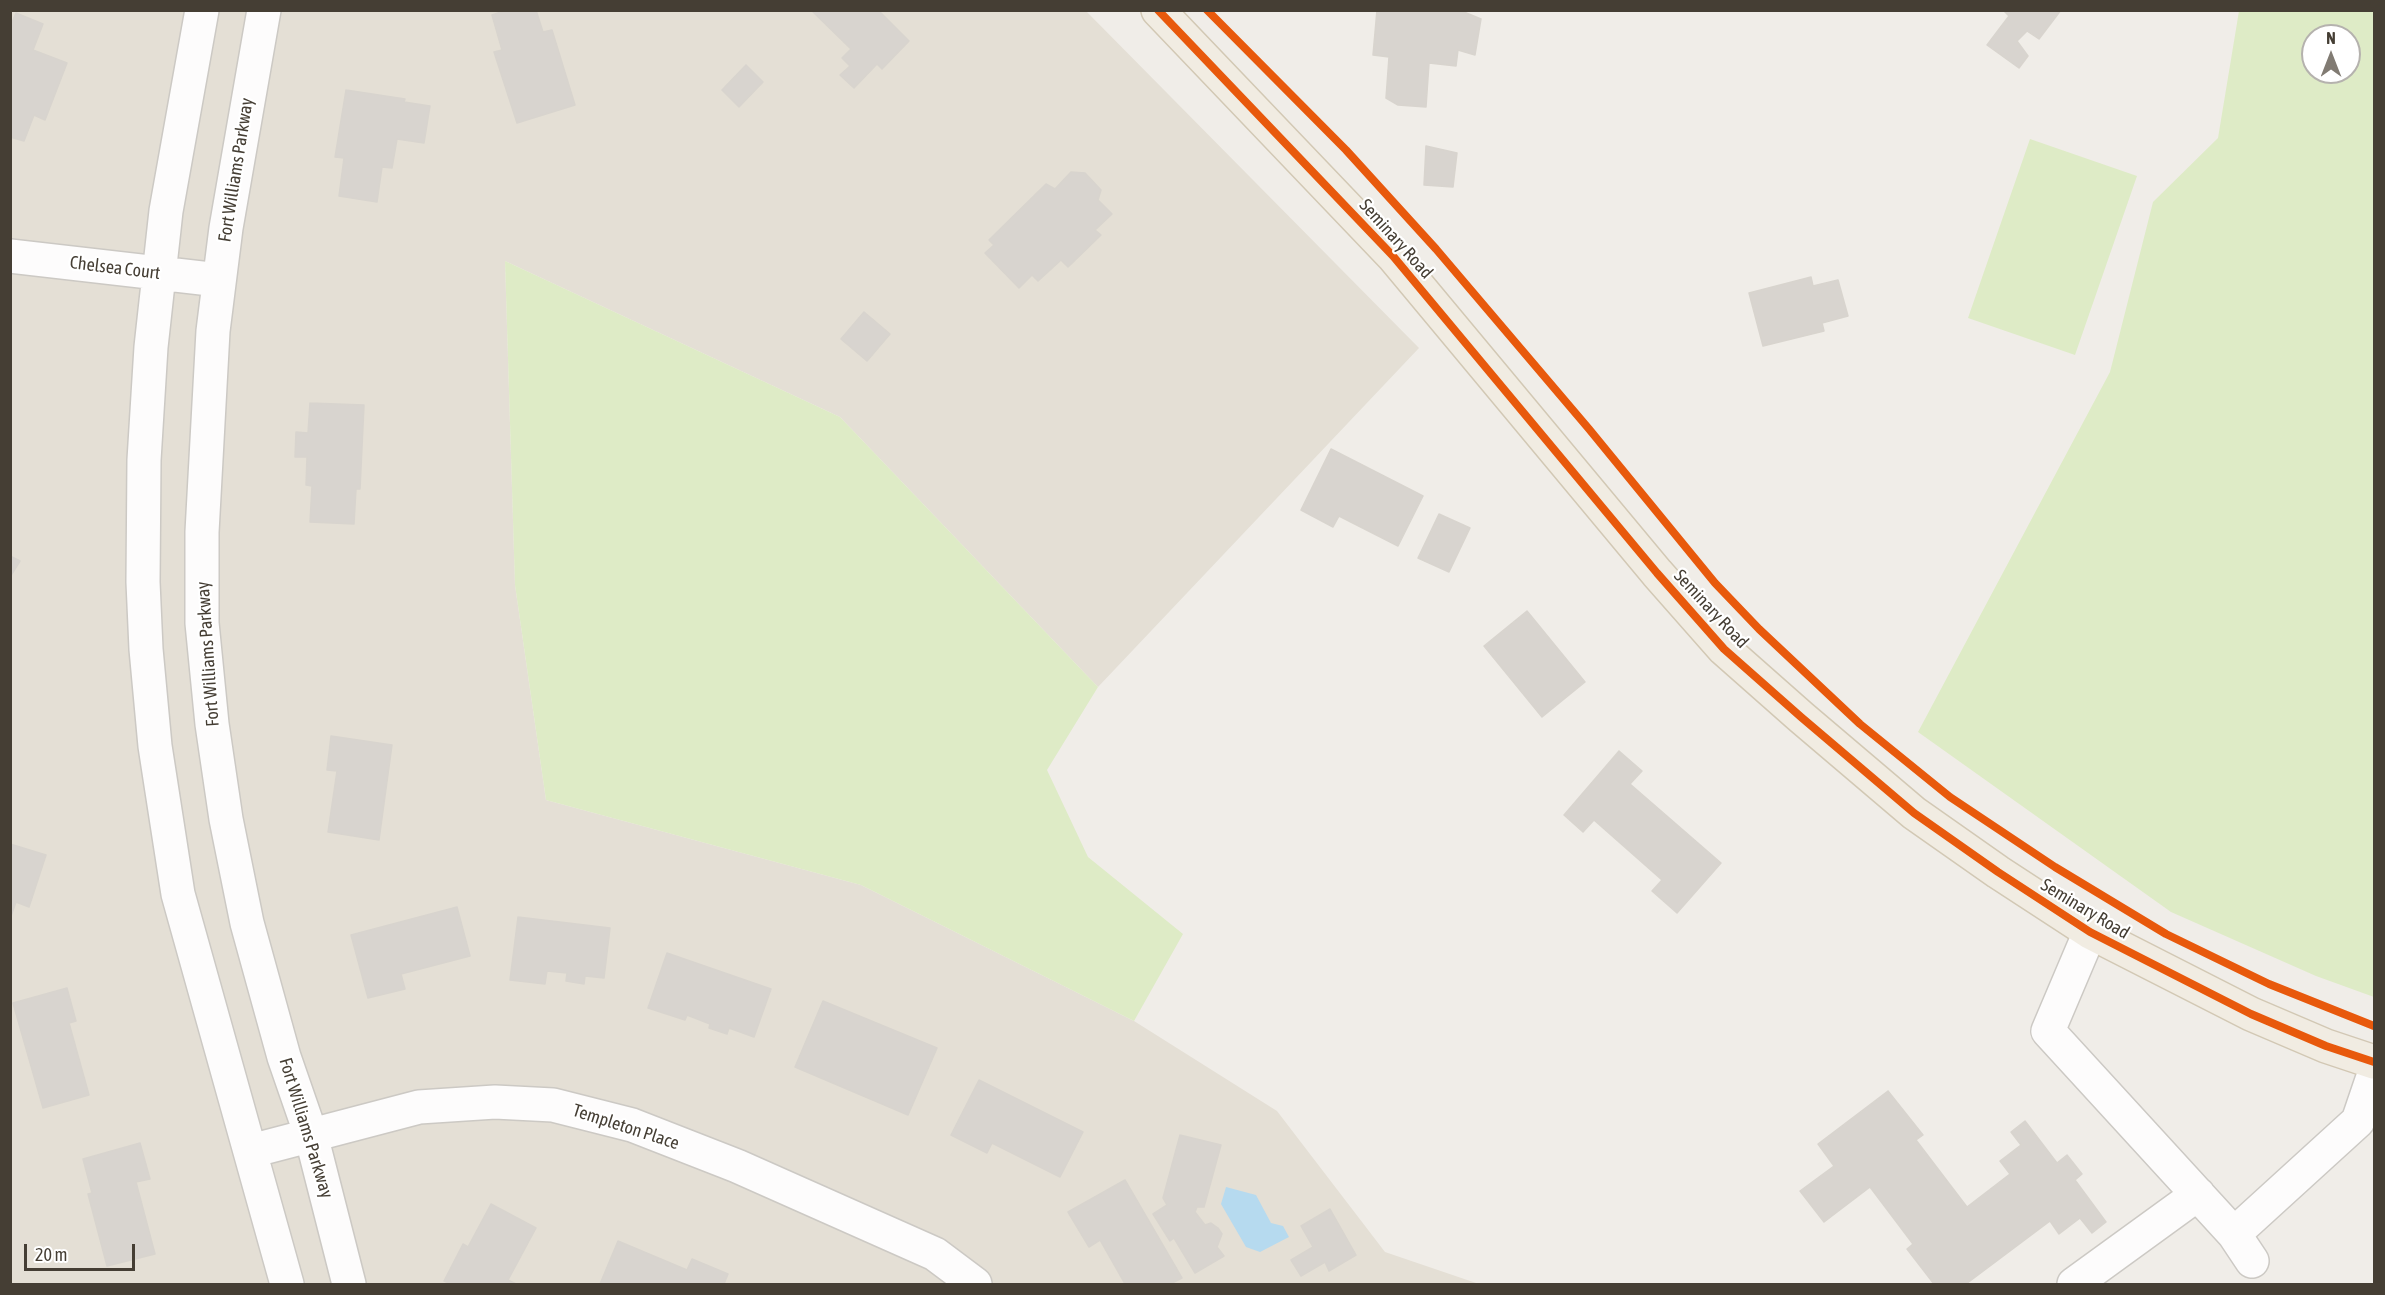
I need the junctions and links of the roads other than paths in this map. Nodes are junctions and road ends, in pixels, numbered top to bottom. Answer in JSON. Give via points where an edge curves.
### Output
{"nodes":[{"id":1,"x":202,"y":10,"type":"edge"},
{"id":2,"x":264,"y":10,"type":"edge"},
{"id":3,"x":1158,"y":10,"type":"edge"},
{"id":4,"x":10,"y":256,"type":"edge"},
{"id":5,"x":158,"y":273,"type":"junction"},
{"id":6,"x":219,"y":280,"type":"junction"},
{"id":7,"x":2090,"y":932,"type":"junction"},
{"id":8,"x":2374,"y":1062,"type":"edge"},
{"id":9,"x":2374,"y":1074,"type":"edge"},
{"id":10,"x":311,"y":1135,"type":"junction"},
{"id":11,"x":251,"y":1151,"type":"junction"},
{"id":12,"x":2198,"y":1194,"type":"junction"},
{"id":13,"x":2234,"y":1234,"type":"junction"},
{"id":14,"x":2252,"y":1261,"type":"dead end"},
{"id":15,"x":287,"y":1284,"type":"edge"},
{"id":16,"x":350,"y":1284,"type":"edge"},
{"id":17,"x":975,"y":1284,"type":"edge"},
{"id":18,"x":2074,"y":1284,"type":"edge"}],
"edges":[{"from":1,"to":5,"type":"street"},
{"from":2,"to":6,"type":"street","name":"Fort Williams Parkway"},
{"from":3,"to":7,"type":"main road","name":"Seminary Road","via":[[1394,256],[1724,648],[1914,813]]},
{"from":4,"to":5,"type":"street","name":"Chelsea Court"},
{"from":5,"to":6,"type":"street","name":"Chelsea Court"},
{"from":5,"to":11,"type":"street","via":[[144,471],[143,582],[155,746],[178,894]]},
{"from":6,"to":10,"type":"street","name":"Fort Williams Parkway","via":[[202,532],[202,623],[212,724],[247,923],[284,1057]]},
{"from":7,"to":8,"type":"main road","name":"Seminary Road","via":[[2251,1014]]},
{"from":7,"to":12,"type":"street","via":[[2048,1031]]},
{"from":9,"to":13,"type":"street","via":[[2358,1121]]},
{"from":10,"to":11,"type":"street","name":"Templeton Place"},
{"from":10,"to":16,"type":"street","name":"Fort Williams Parkway"},
{"from":10,"to":17,"type":"street","name":"Templeton Place","via":[[419,1107],[495,1102],[553,1105],[632,1125],[737,1166],[935,1254]]},
{"from":11,"to":15,"type":"street"},
{"from":12,"to":13,"type":"street"},
{"from":12,"to":18,"type":"street"},
{"from":13,"to":14,"type":"street"}]}
